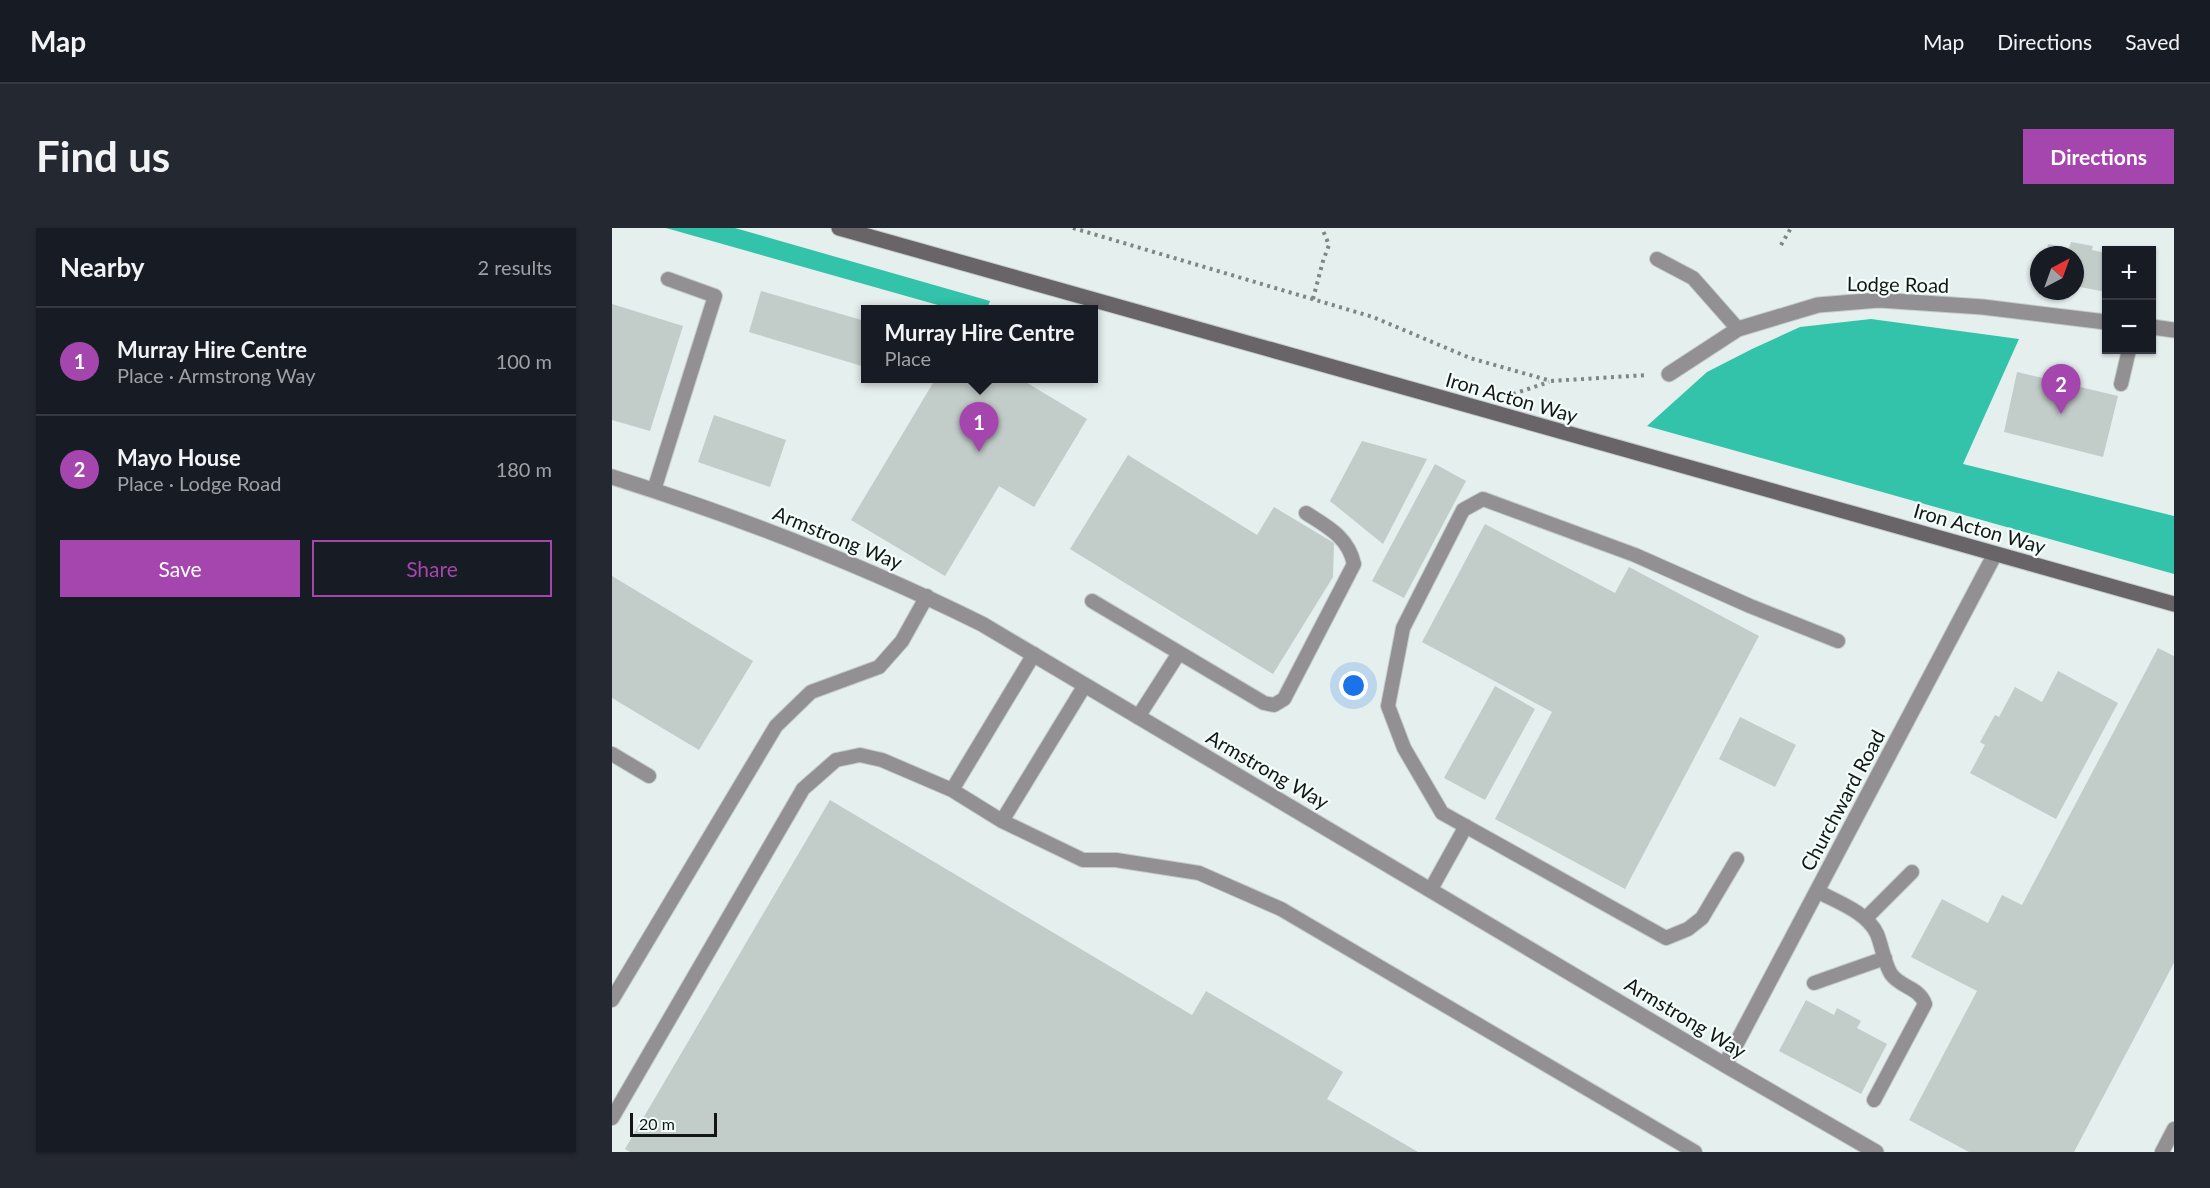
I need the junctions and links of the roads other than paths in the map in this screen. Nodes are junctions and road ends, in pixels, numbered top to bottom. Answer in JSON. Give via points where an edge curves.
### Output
{"nodes":[{"id":1,"x":839,"y":228,"type":"edge"},
{"id":2,"x":1657,"y":259,"type":"dead end"},
{"id":3,"x":668,"y":279,"type":"dead end"},
{"id":4,"x":2102,"y":322,"type":"edge"},
{"id":5,"x":2156,"y":328,"type":"edge"},
{"id":6,"x":1738,"y":329,"type":"junction"},
{"id":7,"x":2174,"y":330,"type":"edge"},
{"id":8,"x":2128,"y":354,"type":"edge"},
{"id":9,"x":1669,"y":374,"type":"road end"},
{"id":10,"x":2121,"y":384,"type":"dead end"},
{"id":11,"x":612,"y":477,"type":"edge"},
{"id":12,"x":654,"y":490,"type":"junction"},
{"id":13,"x":1306,"y":513,"type":"dead end"},
{"id":14,"x":1995,"y":554,"type":"junction"},
{"id":15,"x":927,"y":596,"type":"junction"},
{"id":16,"x":1092,"y":601,"type":"dead end"},
{"id":17,"x":2174,"y":604,"type":"edge"},
{"id":18,"x":1838,"y":641,"type":"dead end"},
{"id":19,"x":1179,"y":652,"type":"junction"},
{"id":20,"x":1034,"y":654,"type":"junction"},
{"id":21,"x":1085,"y":685,"type":"junction"},
{"id":22,"x":1138,"y":717,"type":"junction"},
{"id":23,"x":612,"y":754,"type":"edge"},
{"id":24,"x":649,"y":776,"type":"dead end"},
{"id":25,"x":952,"y":790,"type":"junction"},
{"id":26,"x":1002,"y":821,"type":"junction"},
{"id":27,"x":1466,"y":826,"type":"junction"},
{"id":28,"x":1737,"y":858,"type":"dead end"},
{"id":29,"x":1912,"y":872,"type":"dead end"},
{"id":30,"x":1431,"y":889,"type":"junction"},
{"id":31,"x":1817,"y":891,"type":"junction"},
{"id":32,"x":1866,"y":918,"type":"junction"},
{"id":33,"x":1885,"y":958,"type":"junction"},
{"id":34,"x":1814,"y":983,"type":"dead end"},
{"id":35,"x":612,"y":1000,"type":"edge"},
{"id":36,"x":1725,"y":1065,"type":"junction"},
{"id":37,"x":1874,"y":1100,"type":"dead end"},
{"id":38,"x":612,"y":1118,"type":"edge"},
{"id":39,"x":2174,"y":1129,"type":"edge"},
{"id":40,"x":1695,"y":1152,"type":"edge"},
{"id":41,"x":1876,"y":1152,"type":"edge"},
{"id":42,"x":2162,"y":1152,"type":"edge"}],
"edges":[{"from":1,"to":14,"type":"main road","name":"Iron Acton Way"},
{"from":2,"to":6,"type":"lane","via":[[1693,278]]},
{"from":3,"to":12,"type":"lane","via":[[715,296]]},
{"from":4,"to":6,"type":"street","name":"Lodge Road","via":[[1983,307],[1879,300],[1818,305]]},
{"from":5,"to":7,"type":"street"},
{"from":6,"to":9,"type":"street","name":"Lodge Road"},
{"from":8,"to":10,"type":"lane"},
{"from":11,"to":12,"type":"street","name":"Armstrong Way"},
{"from":12,"to":15,"type":"street","name":"Armstrong Way","via":[[801,543]]},
{"from":13,"to":19,"type":"lane","via":[[1333,530],[1351,550],[1354,564],[1284,699],[1274,705],[1264,703]]},
{"from":14,"to":17,"type":"main road","name":"Iron Acton Way"},
{"from":14,"to":31,"type":"street","name":"Churchward Road"},
{"from":15,"to":20,"type":"street","name":"Armstrong Way"},
{"from":15,"to":35,"type":"lane","via":[[902,641],[879,667],[811,692],[776,726]]},
{"from":16,"to":19,"type":"lane"},
{"from":18,"to":27,"type":"lane","via":[[1635,555],[1483,499],[1463,510],[1403,628],[1388,706],[1404,748],[1442,813]]},
{"from":19,"to":22,"type":"lane"},
{"from":20,"to":21,"type":"street","name":"Armstrong Way"},
{"from":20,"to":25,"type":"lane"},
{"from":21,"to":22,"type":"street","name":"Armstrong Way"},
{"from":21,"to":26,"type":"lane"},
{"from":22,"to":30,"type":"street","name":"Armstrong Way"},
{"from":23,"to":24,"type":"lane"},
{"from":25,"to":26,"type":"lane"},
{"from":25,"to":38,"type":"lane","via":[[882,760],[860,755],[836,760],[803,789]]},
{"from":26,"to":40,"type":"lane","via":[[1083,860],[1116,860],[1199,873],[1281,909]]},
{"from":27,"to":28,"type":"lane","via":[[1666,938],[1702,918]]},
{"from":27,"to":30,"type":"lane"},
{"from":29,"to":32,"type":"lane"},
{"from":30,"to":36,"type":"street","name":"Armstrong Way"},
{"from":31,"to":32,"type":"lane"},
{"from":31,"to":36,"type":"street","name":"Churchward Road"},
{"from":32,"to":33,"type":"lane"},
{"from":33,"to":34,"type":"lane"},
{"from":33,"to":37,"type":"lane","via":[[1890,973],[1919,992],[1924,1004]]},
{"from":36,"to":41,"type":"street","name":"Armstrong Way"},
{"from":39,"to":42,"type":"lane"}]}
